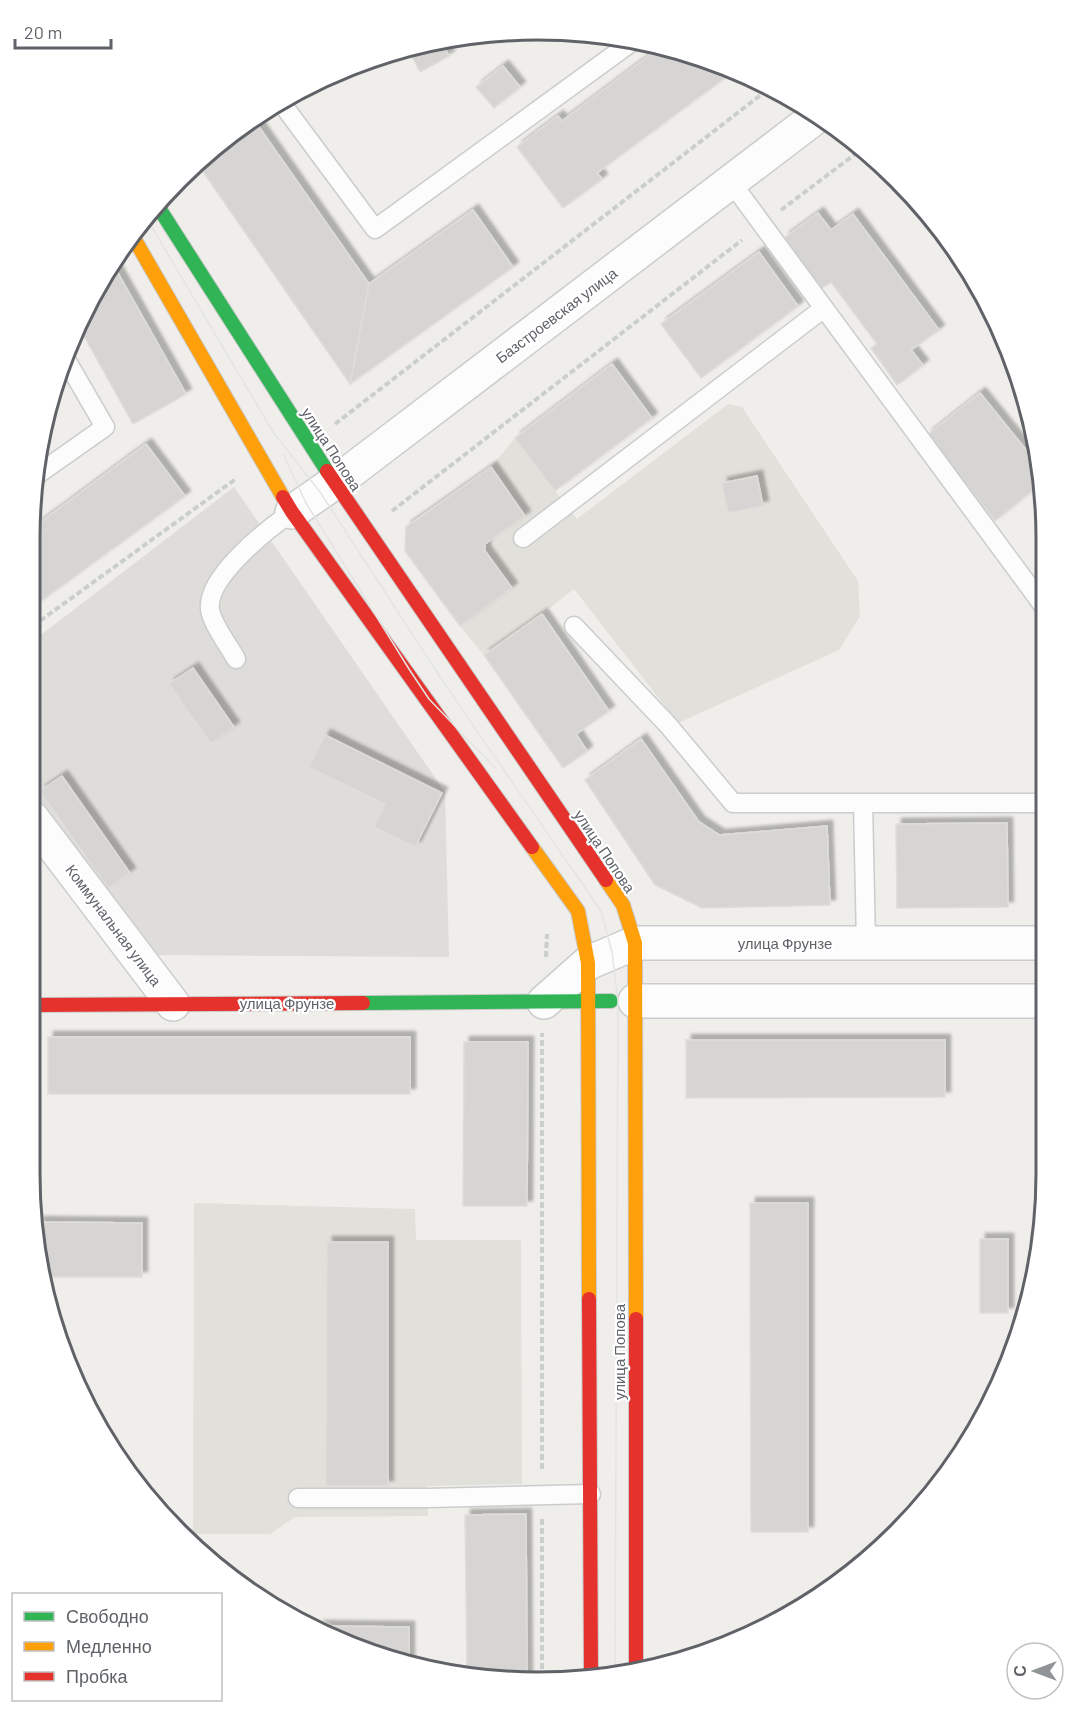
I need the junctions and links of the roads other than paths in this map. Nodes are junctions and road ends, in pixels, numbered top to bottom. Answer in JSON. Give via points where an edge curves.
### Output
{"nodes":[{"id":1,"x":623,"y":48,"type":"edge"},
{"id":2,"x":286,"y":109,"type":"edge"},
{"id":3,"x":810,"y":121,"type":"edge"},
{"id":4,"x":731,"y":182,"type":"junction"},
{"id":5,"x":162,"y":213,"type":"edge"},
{"id":6,"x":137,"y":244,"type":"edge"},
{"id":7,"x":824,"y":308,"type":"junction"},
{"id":8,"x":71,"y":368,"type":"edge"},
{"id":9,"x":46,"y":469,"type":"edge"},
{"id":10,"x":334,"y":483,"type":"junction"},
{"id":11,"x":292,"y":512,"type":"junction"},
{"id":12,"x":523,"y":538,"type":"dead end"},
{"id":13,"x":1036,"y":594,"type":"edge"},
{"id":14,"x":574,"y":626,"type":"dead end"},
{"id":15,"x":236,"y":659,"type":"dead end"},
{"id":16,"x":863,"y":803,"type":"junction"},
{"id":17,"x":1036,"y":803,"type":"edge"},
{"id":18,"x":40,"y":829,"type":"edge"},
{"id":19,"x":635,"y":943,"type":"junction"},
{"id":20,"x":866,"y":943,"type":"junction"},
{"id":21,"x":1036,"y":943,"type":"edge"},
{"id":22,"x":588,"y":963,"type":"junction"},
{"id":23,"x":588,"y":1001,"type":"junction"},
{"id":24,"x":635,"y":1001,"type":"junction"},
{"id":25,"x":1036,"y":1001,"type":"edge"},
{"id":26,"x":544,"y":1002,"type":"junction"},
{"id":27,"x":173,"y":1004,"type":"junction"},
{"id":28,"x":40,"y":1005,"type":"edge"},
{"id":29,"x":591,"y":1494,"type":"junction"},
{"id":30,"x":298,"y":1498,"type":"dead end"},
{"id":31,"x":636,"y":1663,"type":"edge"},
{"id":32,"x":591,"y":1669,"type":"edge"}],
"edges":[{"from":1,"to":2,"type":"lane","via":[[375,229]]},
{"from":3,"to":4,"type":"street","name":"Базстроевская улица"},
{"from":4,"to":7,"type":"lane"},
{"from":4,"to":10,"type":"street","name":"Базстроевская улица"},
{"from":5,"to":10,"type":"street","name":"улица Попова"},
{"from":6,"to":11,"type":"street","name":"улица Попова"},
{"from":7,"to":12,"type":"lane"},
{"from":7,"to":13,"type":"lane"},
{"from":8,"to":9,"type":"lane","via":[[105,427]]},
{"from":10,"to":11,"type":"street","name":"Базстроевская улица"},
{"from":10,"to":19,"type":"street","name":"улица Попова","via":[[623,905]]},
{"from":11,"to":15,"type":"lane","via":[[264,532],[222,575],[210,594],[210,613]]},
{"from":11,"to":22,"type":"street","name":"улица Попова","via":[[578,911]]},
{"from":14,"to":16,"type":"lane","via":[[668,725],[733,803]]},
{"from":16,"to":17,"type":"lane"},
{"from":16,"to":20,"type":"lane"},
{"from":18,"to":27,"type":"street","name":"Коммунальная улица"},
{"from":19,"to":20,"type":"street","name":"улица Фрунзе"},
{"from":19,"to":22,"type":"street","name":"улица Фрунзе"},
{"from":19,"to":24,"type":"street","name":"улица Попова"},
{"from":20,"to":21,"type":"street","name":"улица Фрунзе"},
{"from":22,"to":23,"type":"street","name":"улица Попова"},
{"from":22,"to":26,"type":"street","name":"улица Фрунзе"},
{"from":23,"to":24,"type":"street","name":"улица Фрунзе"},
{"from":23,"to":26,"type":"street","name":"улица Фрунзе"},
{"from":23,"to":29,"type":"street","name":"улица Попова"},
{"from":24,"to":25,"type":"street","name":"улица Фрунзе"},
{"from":24,"to":31,"type":"street","name":"улица Попова"},
{"from":26,"to":27,"type":"street","name":"улица Фрунзе"},
{"from":27,"to":28,"type":"street","name":"улица Фрунзе"},
{"from":29,"to":30,"type":"lane"},
{"from":29,"to":32,"type":"street","name":"улица Попова"}]}
